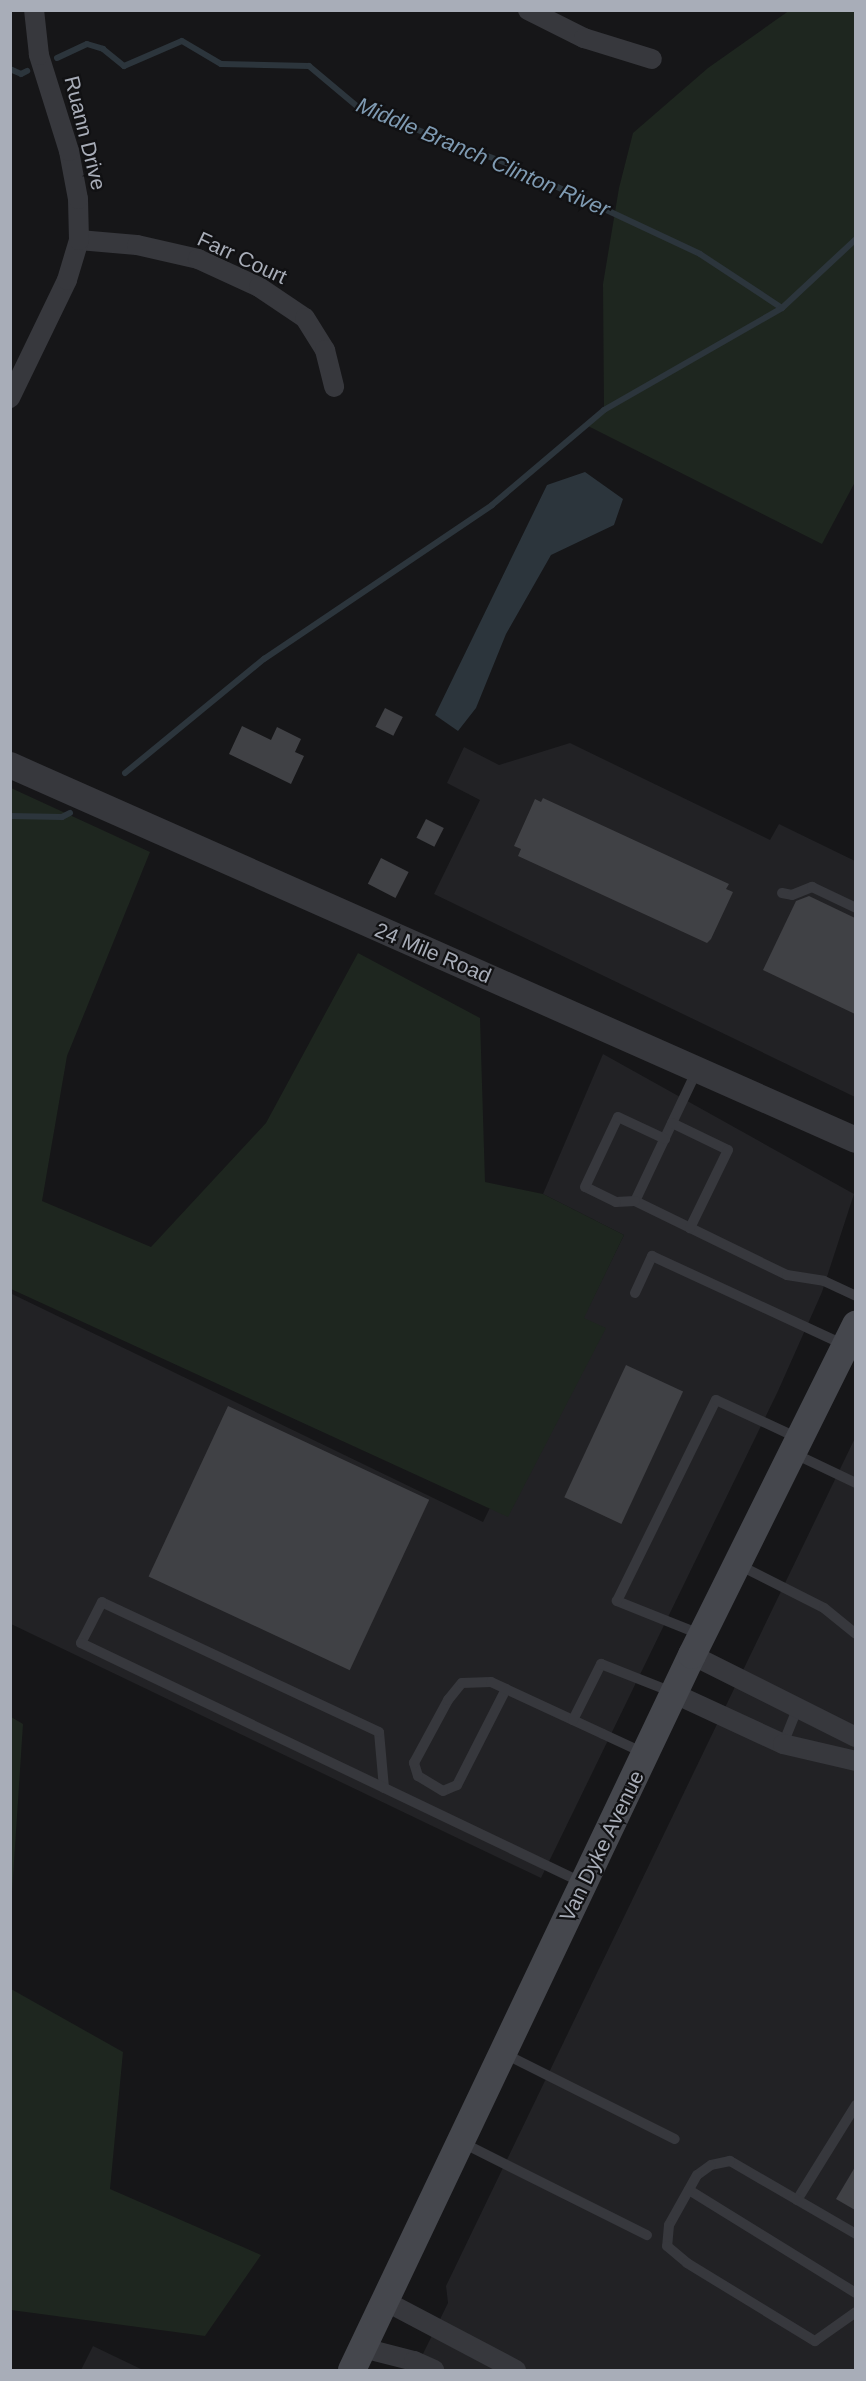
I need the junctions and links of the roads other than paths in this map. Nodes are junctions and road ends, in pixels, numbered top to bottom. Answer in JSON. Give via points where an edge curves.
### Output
{"nodes":[{"id":1,"x":34,"y":10,"type":"edge"},
{"id":2,"x":528,"y":10,"type":"edge"},
{"id":3,"x":652,"y":59,"type":"dead end"},
{"id":4,"x":80,"y":240,"type":"junction"},
{"id":5,"x":334,"y":387,"type":"dead end"},
{"id":6,"x":10,"y":398,"type":"edge"},
{"id":7,"x":10,"y":765,"type":"edge"},
{"id":8,"x":782,"y":893,"type":"dead end"},
{"id":9,"x":855,"y":908,"type":"edge"},
{"id":10,"x":698,"y":1068,"type":"junction"},
{"id":11,"x":672,"y":1123,"type":"junction"},
{"id":12,"x":664,"y":1139,"type":"junction"},
{"id":13,"x":855,"y":1140,"type":"edge"},
{"id":14,"x":635,"y":1201,"type":"junction"},
{"id":15,"x":690,"y":1228,"type":"junction"},
{"id":16,"x":635,"y":1293,"type":"dead end"},
{"id":17,"x":855,"y":1296,"type":"edge"},
{"id":18,"x":851,"y":1334,"type":"edge"},
{"id":19,"x":795,"y":1445,"type":"junction"},
{"id":20,"x":855,"y":1483,"type":"edge"},
{"id":21,"x":737,"y":1564,"type":"junction"},
{"id":22,"x":855,"y":1634,"type":"edge"},
{"id":23,"x":697,"y":1645,"type":"junction"},
{"id":24,"x":506,"y":1689,"type":"junction"},
{"id":25,"x":675,"y":1694,"type":"junction"},
{"id":26,"x":798,"y":1707,"type":"junction"},
{"id":27,"x":573,"y":1720,"type":"junction"},
{"id":28,"x":855,"y":1737,"type":"edge"},
{"id":29,"x":783,"y":1744,"type":"junction"},
{"id":30,"x":646,"y":1754,"type":"junction"},
{"id":31,"x":855,"y":1761,"type":"edge"},
{"id":32,"x":384,"y":1788,"type":"junction"},
{"id":33,"x":584,"y":1884,"type":"junction"},
{"id":34,"x":503,"y":2053,"type":"junction"},
{"id":35,"x":855,"y":2105,"type":"edge"},
{"id":36,"x":675,"y":2139,"type":"dead end"},
{"id":37,"x":461,"y":2142,"type":"junction"},
{"id":38,"x":689,"y":2190,"type":"junction"},
{"id":39,"x":797,"y":2200,"type":"junction"},
{"id":40,"x":855,"y":2234,"type":"edge"},
{"id":41,"x":647,"y":2235,"type":"dead end"},
{"id":42,"x":855,"y":2293,"type":"edge"},
{"id":43,"x":385,"y":2301,"type":"junction"},
{"id":44,"x":855,"y":2312,"type":"edge"},
{"id":45,"x":357,"y":2359,"type":"edge"},
{"id":46,"x":487,"y":2364,"type":"edge"},
{"id":47,"x":434,"y":2370,"type":"edge"},
{"id":48,"x":516,"y":2370,"type":"edge"}],
"edges":[{"from":1,"to":4,"type":"street","name":"Ruann Drive","via":[[39,55],[69,151],[78,199]]},
{"from":2,"to":3,"type":"street","via":[[584,38]]},
{"from":4,"to":5,"type":"street","name":"Farr Court","via":[[137,245],[198,259],[259,287],[305,318],[325,350]]},
{"from":4,"to":6,"type":"street","name":"Ruann Drive","via":[[67,280]]},
{"from":7,"to":10,"type":"street","name":"24 Mile Road","via":[[277,886]]},
{"from":8,"to":9,"type":"lane","via":[[792,895],[812,887]]},
{"from":10,"to":11,"type":"lane"},
{"from":10,"to":13,"type":"street","name":"24 Mile Road"},
{"from":11,"to":12,"type":"lane"},
{"from":11,"to":15,"type":"lane","via":[[728,1150]]},
{"from":12,"to":14,"type":"lane"},
{"from":12,"to":14,"type":"lane","via":[[618,1117],[585,1187],[616,1202]]},
{"from":14,"to":15,"type":"lane"},
{"from":15,"to":17,"type":"lane","via":[[787,1275],[824,1281]]},
{"from":16,"to":18,"type":"lane","via":[[652,1256]]},
{"from":18,"to":19,"type":"main road","name":"Van Dyke Avenue"},
{"from":19,"to":20,"type":"lane"},
{"from":19,"to":21,"type":"main road","name":"Van Dyke Avenue"},
{"from":19,"to":23,"type":"lane","via":[[716,1400],[617,1601]]},
{"from":21,"to":22,"type":"lane","via":[[824,1608]]},
{"from":21,"to":23,"type":"main road","name":"Van Dyke Avenue"},
{"from":23,"to":25,"type":"main road","name":"Van Dyke Avenue"},
{"from":23,"to":26,"type":"street"},
{"from":24,"to":24,"type":"lane","via":[[491,1682],[462,1683],[448,1700],[414,1763],[418,1776],[443,1791],[457,1785]]},
{"from":24,"to":27,"type":"lane"},
{"from":25,"to":27,"type":"lane","via":[[600,1664]]},
{"from":25,"to":29,"type":"street"},
{"from":25,"to":30,"type":"main road","name":"Van Dyke Avenue"},
{"from":26,"to":28,"type":"street"},
{"from":26,"to":29,"type":"lane"},
{"from":27,"to":30,"type":"lane"},
{"from":29,"to":31,"type":"street"},
{"from":30,"to":33,"type":"main road","name":"Van Dyke Avenue"},
{"from":32,"to":32,"type":"lane","via":[[81,1643],[102,1602],[379,1732]]},
{"from":32,"to":33,"type":"lane"},
{"from":33,"to":34,"type":"main road","name":"Van Dyke Avenue"},
{"from":34,"to":36,"type":"lane"},
{"from":34,"to":37,"type":"main road","name":"Van Dyke Avenue"},
{"from":35,"to":39,"type":"lane"},
{"from":37,"to":41,"type":"lane"},
{"from":37,"to":43,"type":"main road","name":"Van Dyke Avenue"},
{"from":38,"to":39,"type":"lane","via":[[697,2175],[711,2165],[730,2161]]},
{"from":38,"to":42,"type":"lane"},
{"from":38,"to":44,"type":"lane","via":[[669,2225],[667,2246],[687,2263],[815,2341]]},
{"from":39,"to":40,"type":"lane"},
{"from":43,"to":45,"type":"main road","name":"Van Dyke Avenue"},
{"from":43,"to":46,"type":"street"},
{"from":45,"to":47,"type":"street","via":[[414,2361]]},
{"from":46,"to":48,"type":"street"}]}
